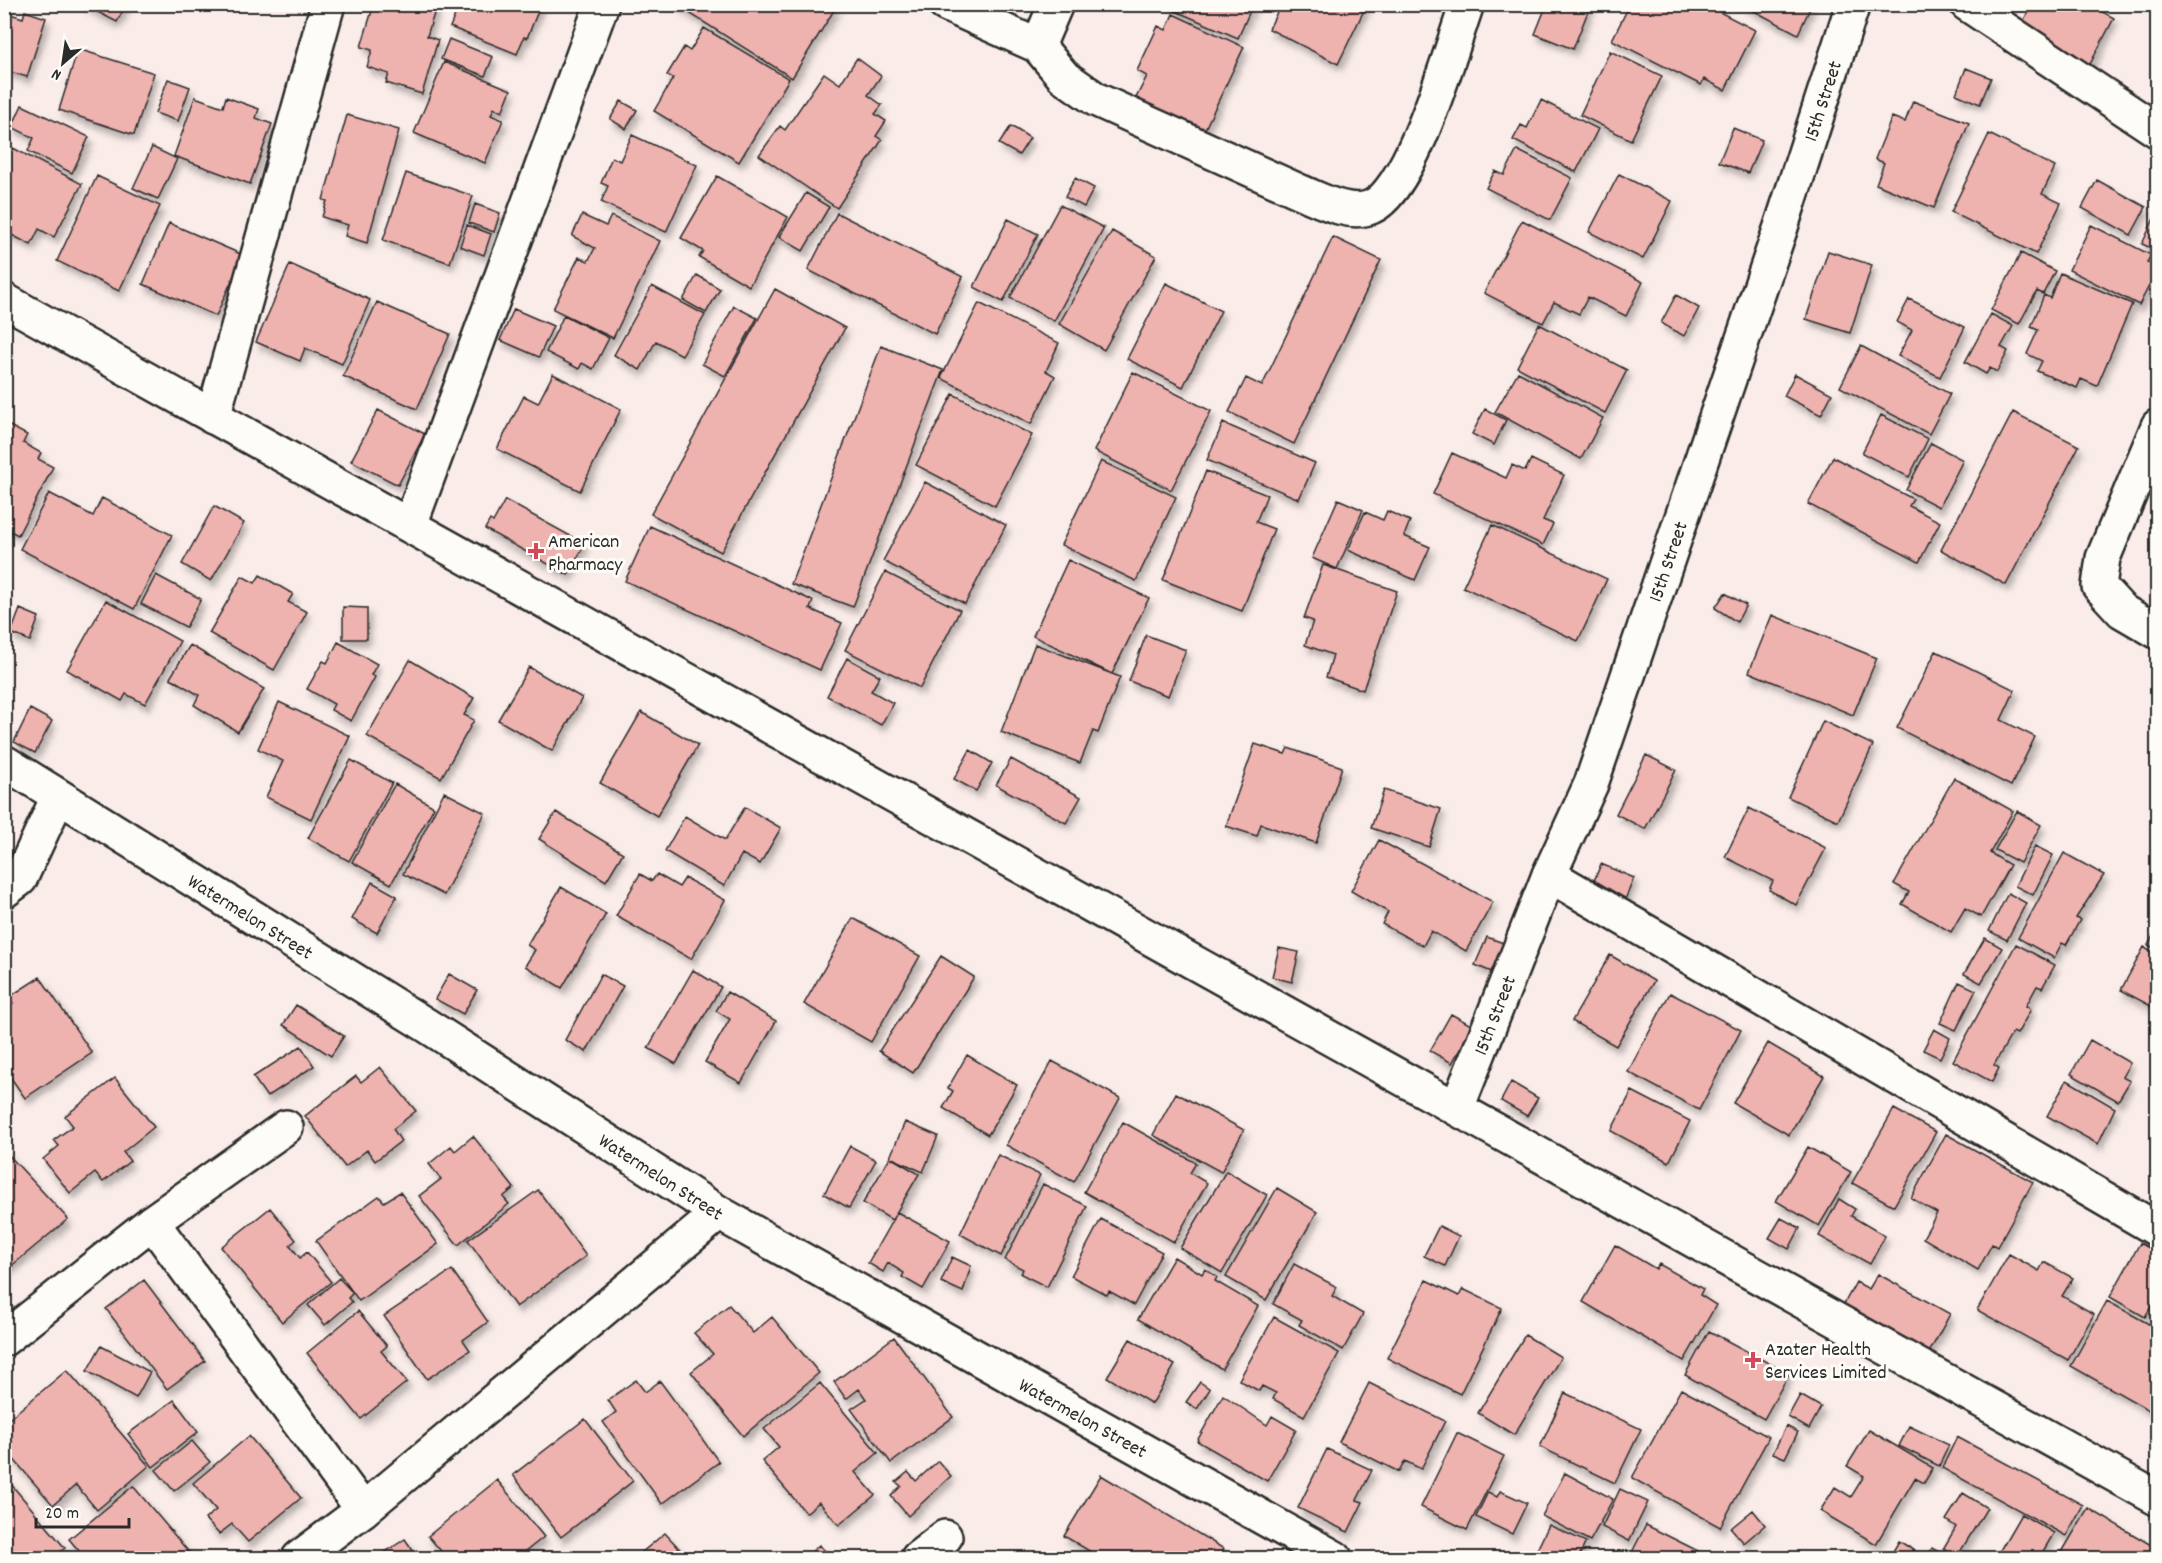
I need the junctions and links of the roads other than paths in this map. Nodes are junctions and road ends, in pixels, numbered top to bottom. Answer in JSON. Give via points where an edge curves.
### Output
{"nodes":[{"id":1,"x":328,"y":4,"type":"edge"},
{"id":2,"x":602,"y":4,"type":"edge"},
{"id":3,"x":945,"y":4,"type":"edge"},
{"id":4,"x":1056,"y":4,"type":"edge"},
{"id":5,"x":1467,"y":4,"type":"edge"},
{"id":6,"x":1853,"y":4,"type":"edge"},
{"id":7,"x":1967,"y":4,"type":"edge"},
{"id":8,"x":1038,"y":46,"type":"junction"},
{"id":9,"x":2157,"y":131,"type":"edge"},
{"id":10,"x":4,"y":300,"type":"edge"},
{"id":11,"x":213,"y":417,"type":"junction"},
{"id":12,"x":2157,"y":426,"type":"edge"},
{"id":13,"x":410,"y":525,"type":"junction"},
{"id":14,"x":2157,"y":632,"type":"edge"},
{"id":15,"x":4,"y":762,"type":"edge"},
{"id":16,"x":58,"y":797,"type":"junction"},
{"id":17,"x":1549,"y":875,"type":"junction"},
{"id":18,"x":4,"y":891,"type":"edge"},
{"id":19,"x":1456,"y":1108,"type":"junction"},
{"id":20,"x":286,"y":1127,"type":"dead end"},
{"id":21,"x":719,"y":1213,"type":"junction"},
{"id":22,"x":152,"y":1222,"type":"junction"},
{"id":23,"x":2157,"y":1230,"type":"edge"},
{"id":24,"x":4,"y":1339,"type":"edge"},
{"id":25,"x":2157,"y":1499,"type":"edge"},
{"id":26,"x":363,"y":1510,"type":"junction"},
{"id":27,"x":945,"y":1537,"type":"dead end"},
{"id":28,"x":299,"y":1558,"type":"edge"},
{"id":29,"x":918,"y":1558,"type":"edge"},
{"id":30,"x":1335,"y":1558,"type":"edge"}],
"edges":[{"from":1,"to":11,"type":"street"},
{"from":2,"to":13,"type":"street"},
{"from":3,"to":8,"type":"street"},
{"from":4,"to":8,"type":"street"},
{"from":5,"to":8,"type":"street","via":[[1413,153],[1397,185],[1384,200],[1369,208],[1335,206],[1097,100],[1063,76]]},
{"from":6,"to":17,"type":"street","name":"15th Street","via":[[1591,784]]},
{"from":7,"to":9,"type":"street"},
{"from":10,"to":11,"type":"street"},
{"from":11,"to":13,"type":"street"},
{"from":12,"to":14,"type":"street","via":[[2103,558],[2099,586],[2122,611]]},
{"from":13,"to":19,"type":"street"},
{"from":15,"to":16,"type":"street","name":"Watermelon Street"},
{"from":16,"to":18,"type":"street","via":[[20,879]]},
{"from":16,"to":21,"type":"street","name":"Watermelon Street","via":[[426,1025]]},
{"from":17,"to":19,"type":"street","name":"15th Street"},
{"from":17,"to":23,"type":"street"},
{"from":19,"to":25,"type":"street"},
{"from":20,"to":22,"type":"street"},
{"from":21,"to":26,"type":"street"},
{"from":21,"to":30,"type":"street","name":"Watermelon Street"},
{"from":22,"to":24,"type":"street"},
{"from":22,"to":26,"type":"street"},
{"from":26,"to":28,"type":"street"},
{"from":27,"to":29,"type":"street"}]}
